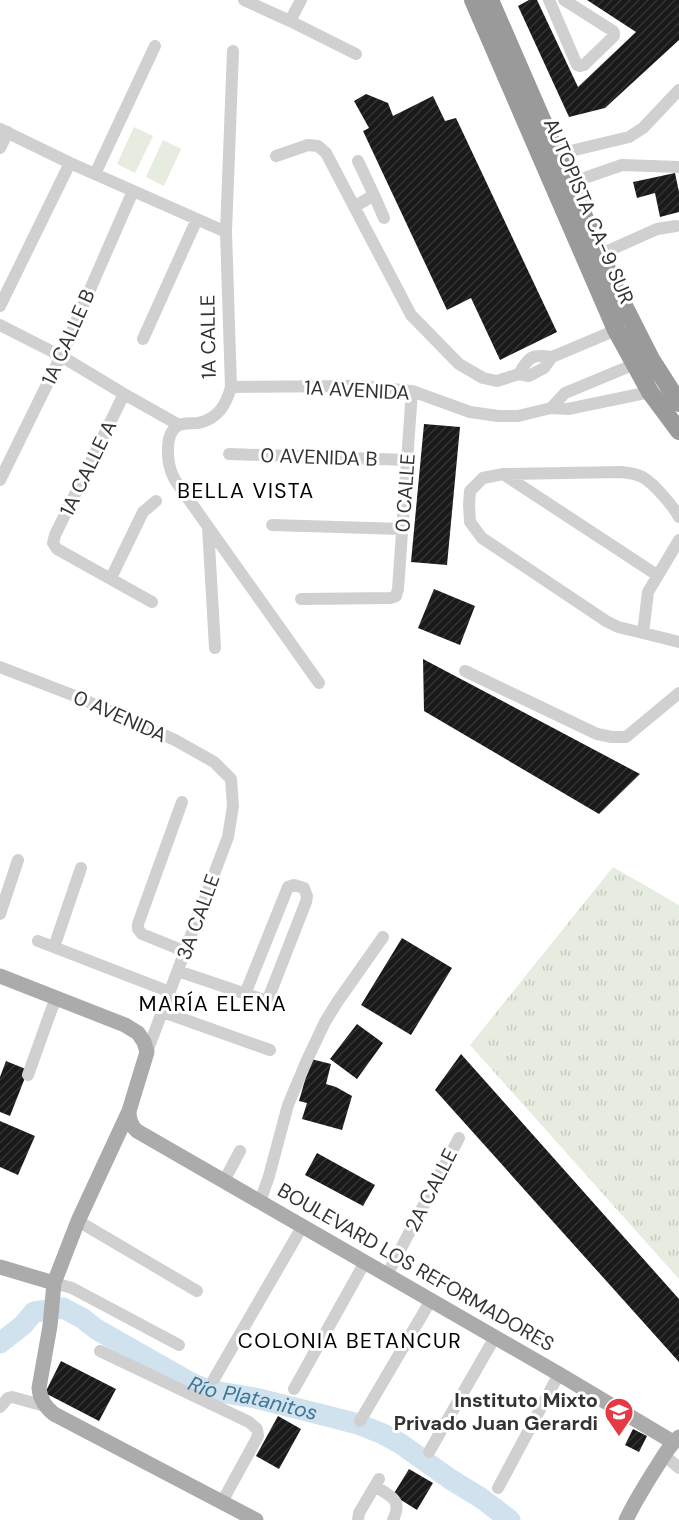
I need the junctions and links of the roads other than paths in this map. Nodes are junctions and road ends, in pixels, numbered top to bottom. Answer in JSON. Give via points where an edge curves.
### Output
{"nodes":[{"id":1,"x":244,"y":0,"type":"edge"},
{"id":2,"x":301,"y":0,"type":"edge"},
{"id":3,"x":473,"y":0,"type":"edge"},
{"id":4,"x":490,"y":0,"type":"edge"},
{"id":5,"x":549,"y":0,"type":"edge"},
{"id":6,"x":564,"y":0,"type":"edge"},
{"id":7,"x":290,"y":21,"type":"junction"},
{"id":8,"x":155,"y":46,"type":"dead end"},
{"id":9,"x":233,"y":51,"type":"dead end"},
{"id":10,"x":356,"y":54,"type":"dead end"},
{"id":11,"x":679,"y":90,"type":"edge"},
{"id":12,"x":4,"y":130,"type":"edge"},
{"id":13,"x":0,"y":148,"type":"edge"},
{"id":14,"x":558,"y":154,"type":"junction"},
{"id":15,"x":276,"y":156,"type":"dead end"},
{"id":16,"x":358,"y":160,"type":"dead end"},
{"id":17,"x":70,"y":163,"type":"junction"},
{"id":18,"x":679,"y":167,"type":"edge"},
{"id":19,"x":95,"y":174,"type":"junction"},
{"id":20,"x":570,"y":183,"type":"junction"},
{"id":21,"x":133,"y":191,"type":"junction"},
{"id":22,"x":374,"y":195,"type":"junction"},
{"id":23,"x":354,"y":207,"type":"junction"},
{"id":24,"x":384,"y":218,"type":"dead end"},
{"id":25,"x":197,"y":219,"type":"junction"},
{"id":26,"x":676,"y":226,"type":"dead end"},
{"id":27,"x":226,"y":232,"type":"junction"},
{"id":28,"x":601,"y":254,"type":"junction"},
{"id":29,"x":0,"y":306,"type":"edge"},
{"id":30,"x":0,"y":325,"type":"edge"},
{"id":31,"x":616,"y":330,"type":"junction"},
{"id":32,"x":143,"y":339,"type":"dead end"},
{"id":33,"x":61,"y":356,"type":"junction"},
{"id":34,"x":635,"y":364,"type":"junction"},
{"id":35,"x":231,"y":387,"type":"junction"},
{"id":36,"x":412,"y":391,"type":"junction"},
{"id":37,"x":650,"y":392,"type":"junction"},
{"id":38,"x":124,"y":394,"type":"junction"},
{"id":39,"x":679,"y":402,"type":"edge"},
{"id":40,"x":551,"y":408,"type":"junction"},
{"id":41,"x":179,"y":425,"type":"junction"},
{"id":42,"x":679,"y":431,"type":"edge"},
{"id":43,"x":229,"y":454,"type":"dead end"},
{"id":44,"x":408,"y":460,"type":"junction"},
{"id":45,"x":503,"y":474,"type":"junction"},
{"id":46,"x":0,"y":480,"type":"edge"},
{"id":47,"x":156,"y":501,"type":"dead end"},
{"id":48,"x":679,"y":517,"type":"edge"},
{"id":49,"x":272,"y":525,"type":"dead end"},
{"id":50,"x":208,"y":527,"type":"junction"},
{"id":51,"x":402,"y":529,"type":"junction"},
{"id":52,"x":679,"y":540,"type":"edge"},
{"id":53,"x":657,"y":575,"type":"junction"},
{"id":54,"x":111,"y":578,"type":"junction"},
{"id":55,"x":301,"y":599,"type":"dead end"},
{"id":56,"x":152,"y":602,"type":"dead end"},
{"id":57,"x":643,"y":633,"type":"junction"},
{"id":58,"x":679,"y":642,"type":"edge"},
{"id":59,"x":215,"y":648,"type":"dead end"},
{"id":60,"x":0,"y":667,"type":"edge"},
{"id":61,"x":465,"y":671,"type":"dead end"},
{"id":62,"x":319,"y":683,"type":"dead end"},
{"id":63,"x":679,"y":693,"type":"edge"},
{"id":64,"x":231,"y":779,"type":"joint"},
{"id":65,"x":182,"y":802,"type":"dead end"},
{"id":66,"x":18,"y":860,"type":"dead end"},
{"id":67,"x":81,"y":868,"type":"dead end"},
{"id":68,"x":0,"y":914,"type":"edge"},
{"id":69,"x":383,"y":937,"type":"dead end"},
{"id":70,"x":38,"y":941,"type":"dead end"},
{"id":71,"x":54,"y":947,"type":"junction"},
{"id":72,"x":184,"y":951,"type":"junction"},
{"id":73,"x":178,"y":971,"type":"junction"},
{"id":74,"x":0,"y":976,"type":"edge"},
{"id":75,"x":170,"y":992,"type":"junction"},
{"id":76,"x":245,"y":994,"type":"junction"},
{"id":77,"x":57,"y":998,"type":"junction"},
{"id":78,"x":163,"y":1012,"type":"junction"},
{"id":79,"x":270,"y":1050,"type":"dead end"},
{"id":80,"x":147,"y":1052,"type":"junction"},
{"id":81,"x":28,"y":1075,"type":"dead end"},
{"id":82,"x":129,"y":1111,"type":"junction"},
{"id":83,"x":137,"y":1131,"type":"junction"},
{"id":84,"x":117,"y":1137,"type":"junction"},
{"id":85,"x":459,"y":1138,"type":"dead end"},
{"id":86,"x":240,"y":1151,"type":"dead end"},
{"id":87,"x":224,"y":1181,"type":"junction"},
{"id":88,"x":260,"y":1202,"type":"junction"},
{"id":89,"x":78,"y":1221,"type":"junction"},
{"id":90,"x":302,"y":1227,"type":"junction"},
{"id":91,"x":365,"y":1262,"type":"junction"},
{"id":92,"x":0,"y":1267,"type":"edge"},
{"id":93,"x":387,"y":1275,"type":"junction"},
{"id":94,"x":54,"y":1285,"type":"junction"},
{"id":95,"x":197,"y":1291,"type":"dead end"},
{"id":96,"x":431,"y":1300,"type":"junction"},
{"id":97,"x":495,"y":1337,"type":"junction"},
{"id":98,"x":179,"y":1345,"type":"dead end"},
{"id":99,"x":100,"y":1351,"type":"dead end"},
{"id":100,"x":559,"y":1374,"type":"junction"},
{"id":101,"x":214,"y":1379,"type":"dead end"},
{"id":102,"x":294,"y":1389,"type":"dead end"},
{"id":103,"x":45,"y":1406,"type":"junction"},
{"id":104,"x":0,"y":1407,"type":"edge"},
{"id":105,"x":360,"y":1421,"type":"dead end"},
{"id":106,"x":676,"y":1439,"type":"edge"},
{"id":107,"x":429,"y":1452,"type":"dead end"},
{"id":108,"x":664,"y":1455,"type":"junction"},
{"id":109,"x":679,"y":1468,"type":"edge"},
{"id":110,"x":498,"y":1488,"type":"dead end"},
{"id":111,"x":222,"y":1502,"type":"junction"},
{"id":112,"x":256,"y":1520,"type":"edge"},
{"id":113,"x":358,"y":1520,"type":"edge"},
{"id":114,"x":393,"y":1520,"type":"edge"},
{"id":115,"x":626,"y":1520,"type":"edge"}],
"edges":[{"from":1,"to":7,"type":"street"},
{"from":2,"to":7,"type":"street"},
{"from":3,"to":31,"type":"highway","name":"AUTOPISTA CA-9 SUR"},
{"from":4,"to":14,"type":"highway","name":"AUTOPISTA CA-9 SUR"},
{"from":5,"to":6,"type":"street","via":[[577,65],[584,65],[614,33]]},
{"from":7,"to":10,"type":"street"},
{"from":8,"to":19,"type":"street"},
{"from":9,"to":27,"type":"street","name":"1A CALLE"},
{"from":11,"to":14,"type":"street","via":[[643,128],[629,137]]},
{"from":12,"to":13,"type":"street"},
{"from":12,"to":17,"type":"street"},
{"from":14,"to":20,"type":"highway","name":"AUTOPISTA CA-9 SUR"},
{"from":15,"to":23,"type":"street","via":[[308,145],[318,146],[326,153]]},
{"from":16,"to":22,"type":"street"},
{"from":17,"to":19,"type":"street"},
{"from":17,"to":29,"type":"street"},
{"from":18,"to":20,"type":"street","via":[[622,165]]},
{"from":19,"to":21,"type":"street"},
{"from":20,"to":28,"type":"highway","name":"AUTOPISTA CA-9 SUR"},
{"from":21,"to":25,"type":"street"},
{"from":21,"to":33,"type":"street","name":"1A CALLE B"},
{"from":22,"to":23,"type":"street"},
{"from":22,"to":24,"type":"street"},
{"from":23,"to":31,"type":"street","via":[[411,315],[459,364],[483,378],[497,381],[529,375],[544,368],[552,357]]},
{"from":25,"to":27,"type":"street"},
{"from":25,"to":32,"type":"street"},
{"from":26,"to":28,"type":"street","via":[[657,229]]},
{"from":27,"to":35,"type":"street","name":"1A CALLE"},
{"from":28,"to":39,"type":"highway","name":"AUTOPISTA CA-9 SUR","via":[[651,359]]},
{"from":30,"to":33,"type":"street"},
{"from":31,"to":34,"type":"highway","name":"AUTOPISTA CA-9 SUR"},
{"from":33,"to":38,"type":"street"},
{"from":33,"to":46,"type":"street","name":"1A CALLE B"},
{"from":34,"to":37,"type":"highway","name":"AUTOPISTA CA-9 SUR"},
{"from":34,"to":40,"type":"street","name":"1A AVENIDA","via":[[565,393]]},
{"from":35,"to":36,"type":"street","name":"1A AVENIDA","via":[[360,386]]},
{"from":35,"to":41,"type":"street","name":"1A CALLE","via":[[227,401],[216,415]]},
{"from":36,"to":40,"type":"street","name":"1A AVENIDA","via":[[470,412],[498,416]]},
{"from":36,"to":44,"type":"street","name":"0 CALLE"},
{"from":37,"to":40,"type":"street","name":"1A AVENIDA","via":[[568,409]]},
{"from":37,"to":42,"type":"highway","name":"AUTOPISTA CA-9 SUR"},
{"from":38,"to":41,"type":"street"},
{"from":38,"to":54,"type":"street","name":"1A CALLE A","via":[[53,543],[57,549]]},
{"from":41,"to":50,"type":"street","via":[[168,441],[173,476]]},
{"from":43,"to":44,"type":"street","name":"0 AVENIDA B"},
{"from":44,"to":51,"type":"street","name":"0 CALLE"},
{"from":45,"to":48,"type":"street","via":[[634,473],[645,478]]},
{"from":45,"to":53,"type":"street"},
{"from":45,"to":57,"type":"street","via":[[483,478],[470,491],[470,522],[482,538],[613,625]]},
{"from":47,"to":54,"type":"street","via":[[143,512]]},
{"from":49,"to":51,"type":"street"},
{"from":50,"to":59,"type":"street"},
{"from":50,"to":62,"type":"street"},
{"from":51,"to":55,"type":"street","name":"0 CALLE","via":[[396,596]]},
{"from":52,"to":53,"type":"street"},
{"from":53,"to":57,"type":"street","via":[[646,601]]},
{"from":54,"to":56,"type":"street"},
{"from":57,"to":58,"type":"street"},
{"from":60,"to":64,"type":"street","name":"0 AVENIDA","via":[[175,740],[213,762]]},
{"from":61,"to":63,"type":"street","via":[[597,734],[612,737],[626,736]]},
{"from":64,"to":72,"type":"street","name":"3A CALLE","via":[[233,806],[228,837]]},
{"from":65,"to":72,"type":"street","via":[[138,929]]},
{"from":66,"to":68,"type":"street"},
{"from":67,"to":71,"type":"street"},
{"from":69,"to":88,"type":"street","via":[[338,1001],[306,1060],[288,1105]]},
{"from":70,"to":71,"type":"street"},
{"from":71,"to":75,"type":"street"},
{"from":72,"to":73,"type":"street","name":"3A CALLE"},
{"from":73,"to":75,"type":"street","name":"3A CALLE"},
{"from":73,"to":76,"type":"street"},
{"from":74,"to":77,"type":"main road"},
{"from":75,"to":78,"type":"street","name":"3A CALLE"},
{"from":76,"to":76,"type":"street","via":[[288,887],[304,888],[306,902],[270,994],[267,999]]},
{"from":77,"to":80,"type":"main road","via":[[138,1033]]},
{"from":77,"to":81,"type":"street"},
{"from":78,"to":79,"type":"street"},
{"from":78,"to":80,"type":"street","name":"3A CALLE"},
{"from":80,"to":82,"type":"main road"},
{"from":82,"to":83,"type":"main road"},
{"from":82,"to":84,"type":"main road"},
{"from":83,"to":84,"type":"main road"},
{"from":83,"to":87,"type":"main road","name":"BOULEVARD LOS REFORMADORES"},
{"from":84,"to":89,"type":"main road"},
{"from":85,"to":93,"type":"street","name":"2A CALLE"},
{"from":86,"to":87,"type":"street"},
{"from":87,"to":88,"type":"main road","name":"BOULEVARD LOS REFORMADORES"},
{"from":88,"to":90,"type":"main road","name":"BOULEVARD LOS REFORMADORES"},
{"from":89,"to":94,"type":"main road"},
{"from":89,"to":95,"type":"street"},
{"from":90,"to":91,"type":"main road","name":"BOULEVARD LOS REFORMADORES"},
{"from":90,"to":101,"type":"street"},
{"from":91,"to":93,"type":"main road","name":"BOULEVARD LOS REFORMADORES"},
{"from":91,"to":102,"type":"street"},
{"from":92,"to":94,"type":"main road"},
{"from":93,"to":96,"type":"main road","name":"BOULEVARD LOS REFORMADORES"},
{"from":94,"to":98,"type":"street","via":[[72,1288]]},
{"from":94,"to":103,"type":"main road","via":[[39,1388]]},
{"from":96,"to":97,"type":"main road","name":"BOULEVARD LOS REFORMADORES"},
{"from":96,"to":105,"type":"street"},
{"from":97,"to":100,"type":"main road","name":"BOULEVARD LOS REFORMADORES"},
{"from":97,"to":107,"type":"street"},
{"from":99,"to":111,"type":"street","via":[[257,1429],[258,1436]]},
{"from":100,"to":106,"type":"main road","name":"BOULEVARD LOS REFORMADORES"},
{"from":100,"to":110,"type":"street"},
{"from":103,"to":104,"type":"street","via":[[12,1397]]},
{"from":103,"to":111,"type":"main road"},
{"from":106,"to":108,"type":"main road"},
{"from":108,"to":109,"type":"street"},
{"from":108,"to":115,"type":"main road"},
{"from":111,"to":112,"type":"main road"},
{"from":113,"to":114,"type":"street","via":[[377,1483],[397,1504]]}]}
